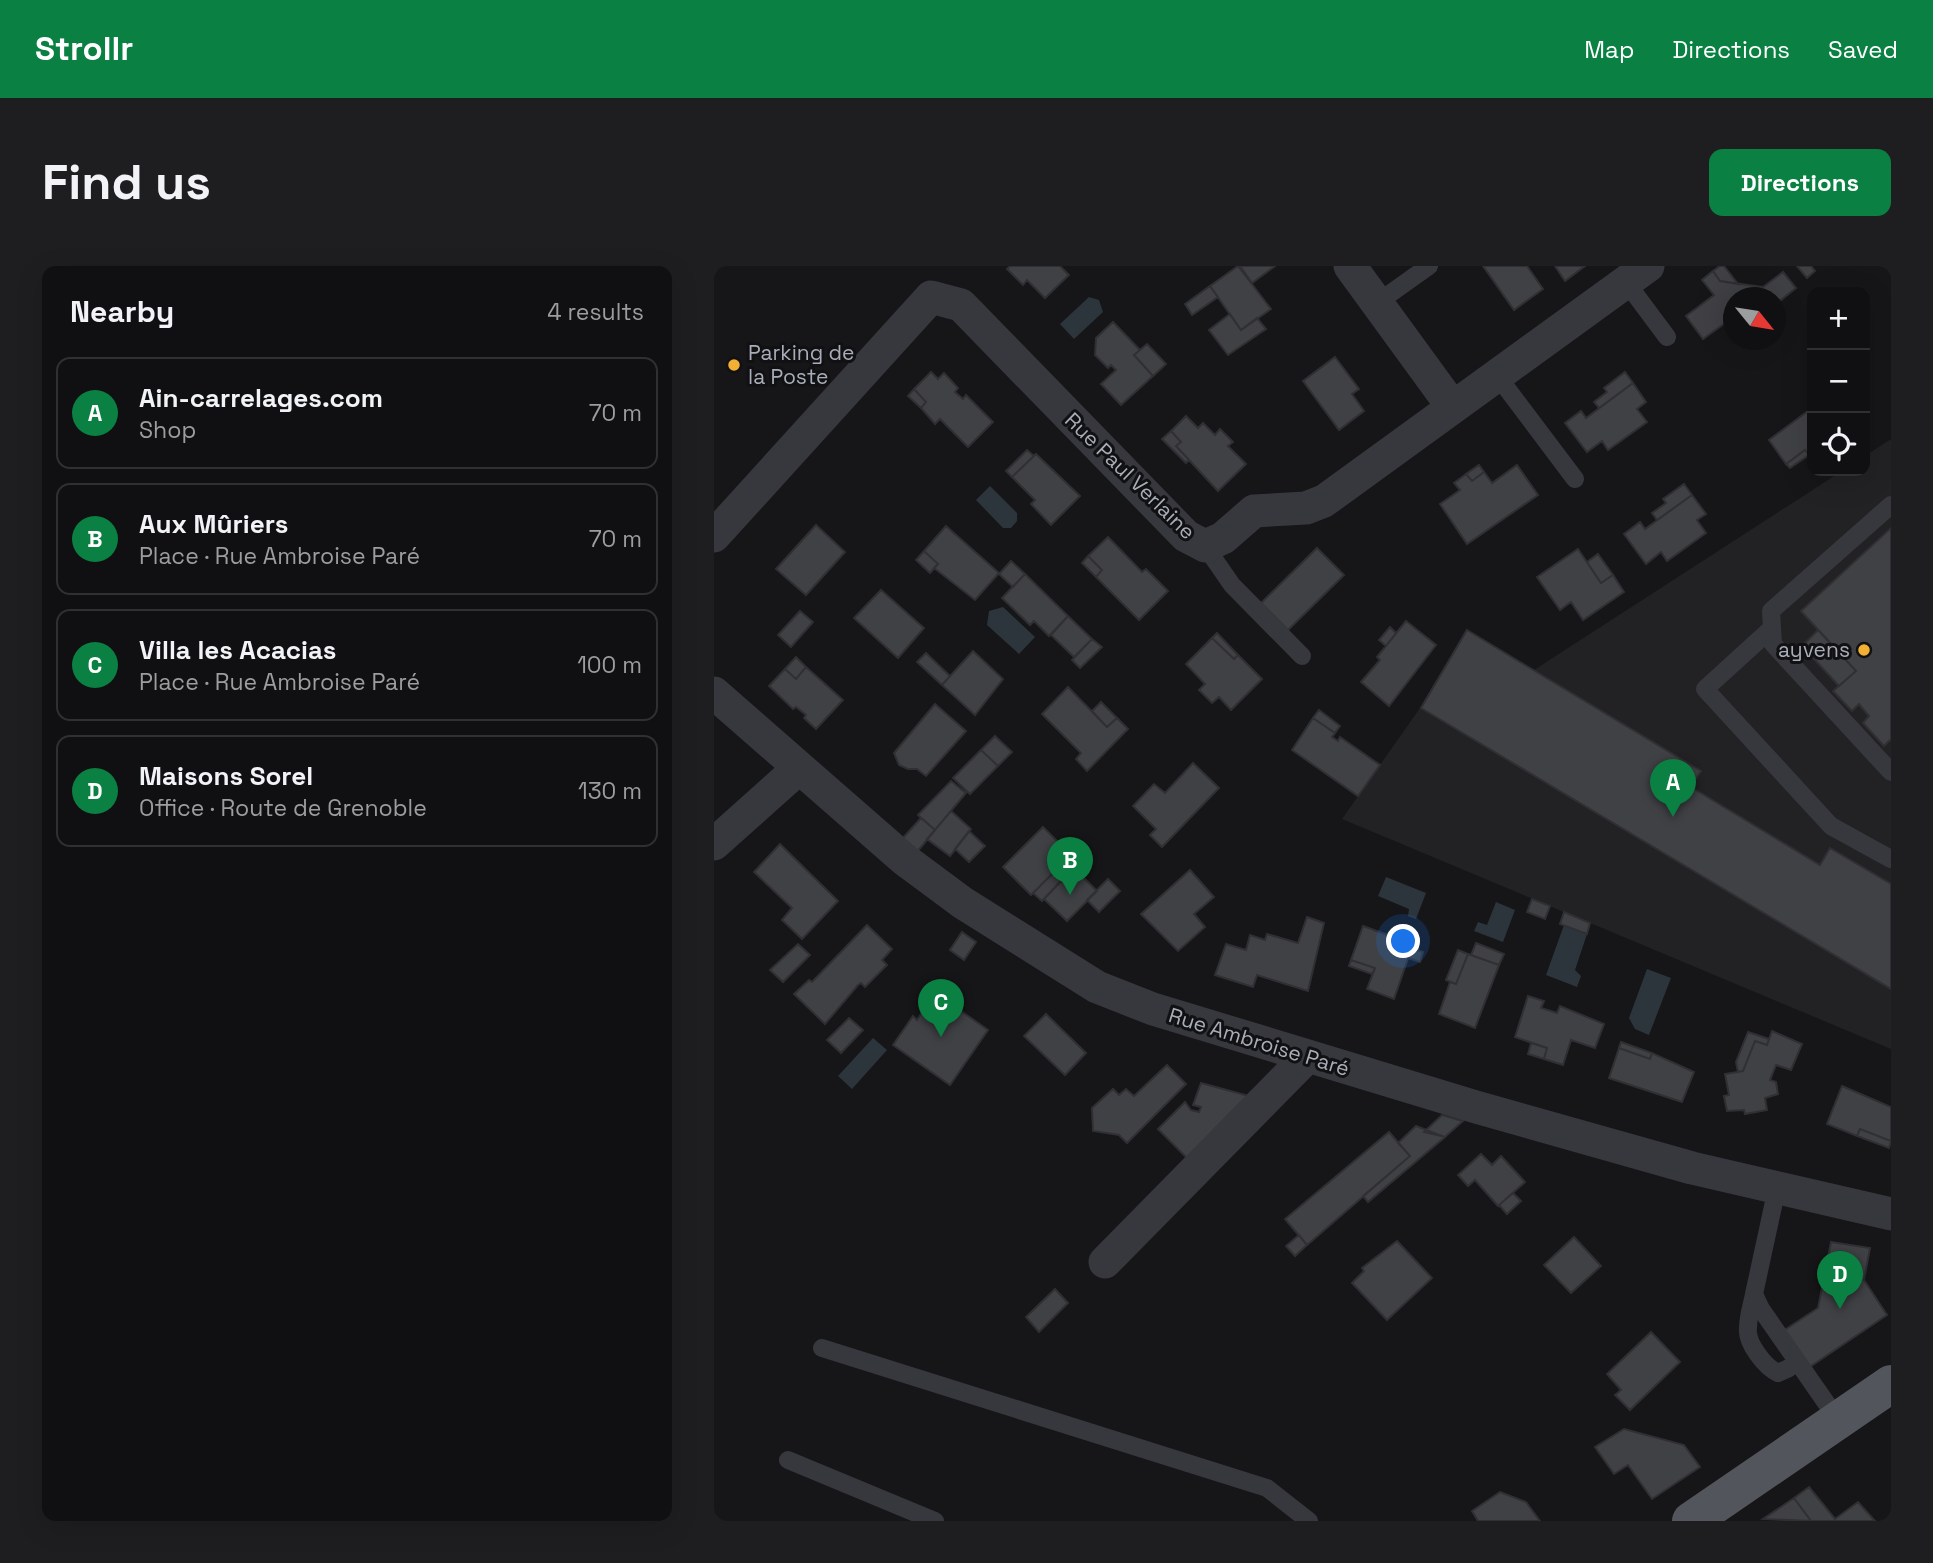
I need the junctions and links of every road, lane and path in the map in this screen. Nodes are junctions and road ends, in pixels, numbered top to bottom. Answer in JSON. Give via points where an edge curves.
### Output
{"nodes":[{"id":1,"x":1350,"y":266,"type":"edge"},
{"id":2,"x":1429,"y":266,"type":"edge"},
{"id":3,"x":1637,"y":274,"type":"edge"},
{"id":4,"x":1377,"y":303,"type":"junction"},
{"id":5,"x":1667,"y":337,"type":"dead end"},
{"id":6,"x":1496,"y":374,"type":"junction"},
{"id":7,"x":1452,"y":406,"type":"junction"},
{"id":8,"x":1575,"y":479,"type":"dead end"},
{"id":9,"x":1891,"y":505,"type":"edge"},
{"id":10,"x":714,"y":536,"type":"edge"},
{"id":11,"x":1205,"y":546,"type":"junction"},
{"id":12,"x":1772,"y":628,"type":"junction"},
{"id":13,"x":1302,"y":656,"type":"dead end"},
{"id":14,"x":714,"y":693,"type":"edge"},
{"id":15,"x":798,"y":769,"type":"junction"},
{"id":16,"x":1891,"y":772,"type":"edge"},
{"id":17,"x":714,"y":844,"type":"edge"},
{"id":18,"x":1891,"y":859,"type":"edge"},
{"id":19,"x":1307,"y":1057,"type":"junction"},
{"id":20,"x":1777,"y":1188,"type":"junction"},
{"id":21,"x":1891,"y":1214,"type":"edge"},
{"id":22,"x":1105,"y":1262,"type":"dead end"},
{"id":23,"x":1754,"y":1294,"type":"junction"},
{"id":24,"x":822,"y":1348,"type":"dead end"},
{"id":25,"x":1789,"y":1368,"type":"dead end"},
{"id":26,"x":1891,"y":1384,"type":"edge"},
{"id":27,"x":1838,"y":1420,"type":"junction"},
{"id":28,"x":788,"y":1461,"type":"dead end"},
{"id":29,"x":935,"y":1521,"type":"edge"},
{"id":30,"x":1309,"y":1521,"type":"edge"},
{"id":31,"x":1691,"y":1521,"type":"edge"}],
"edges":[{"from":1,"to":4,"type":"street"},
{"from":2,"to":4,"type":"lane"},
{"from":3,"to":5,"type":"lane"},
{"from":3,"to":6,"type":"street","name":"Rue Paul Verlaine"},
{"from":4,"to":7,"type":"street"},
{"from":6,"to":7,"type":"street","name":"Rue Paul Verlaine"},
{"from":6,"to":8,"type":"lane"},
{"from":7,"to":11,"type":"street","name":"Rue Paul Verlaine","via":[[1324,501],[1306,508],[1254,511],[1223,538]]},
{"from":9,"to":12,"type":"lane","via":[[1771,611]]},
{"from":10,"to":11,"type":"street","name":"Rue Paul Verlaine","via":[[931,298],[961,306],[1186,536]]},
{"from":11,"to":13,"type":"lane","via":[[1232,585]]},
{"from":12,"to":16,"type":"lane","via":[[1773,644]]},
{"from":12,"to":18,"type":"lane","via":[[1705,690],[1831,826]]},
{"from":14,"to":15,"type":"street","name":"Rue Ambroise Paré"},
{"from":15,"to":17,"type":"street"},
{"from":15,"to":19,"type":"street","name":"Rue Ambroise Paré","via":[[962,903],[1097,987]]},
{"from":19,"to":20,"type":"street","name":"Rue Ambroise Paré","via":[[1692,1168]]},
{"from":19,"to":22,"type":"street"},
{"from":20,"to":21,"type":"street","name":"Rue Ambroise Paré"},
{"from":20,"to":23,"type":"lane"},
{"from":23,"to":25,"type":"lane","via":[[1747,1331],[1754,1347],[1769,1369],[1778,1373]]},
{"from":23,"to":27,"type":"lane"},
{"from":24,"to":30,"type":"lane","via":[[1267,1488]]},
{"from":26,"to":27,"type":"main road"},
{"from":27,"to":31,"type":"main road"},
{"from":28,"to":29,"type":"lane"}]}
